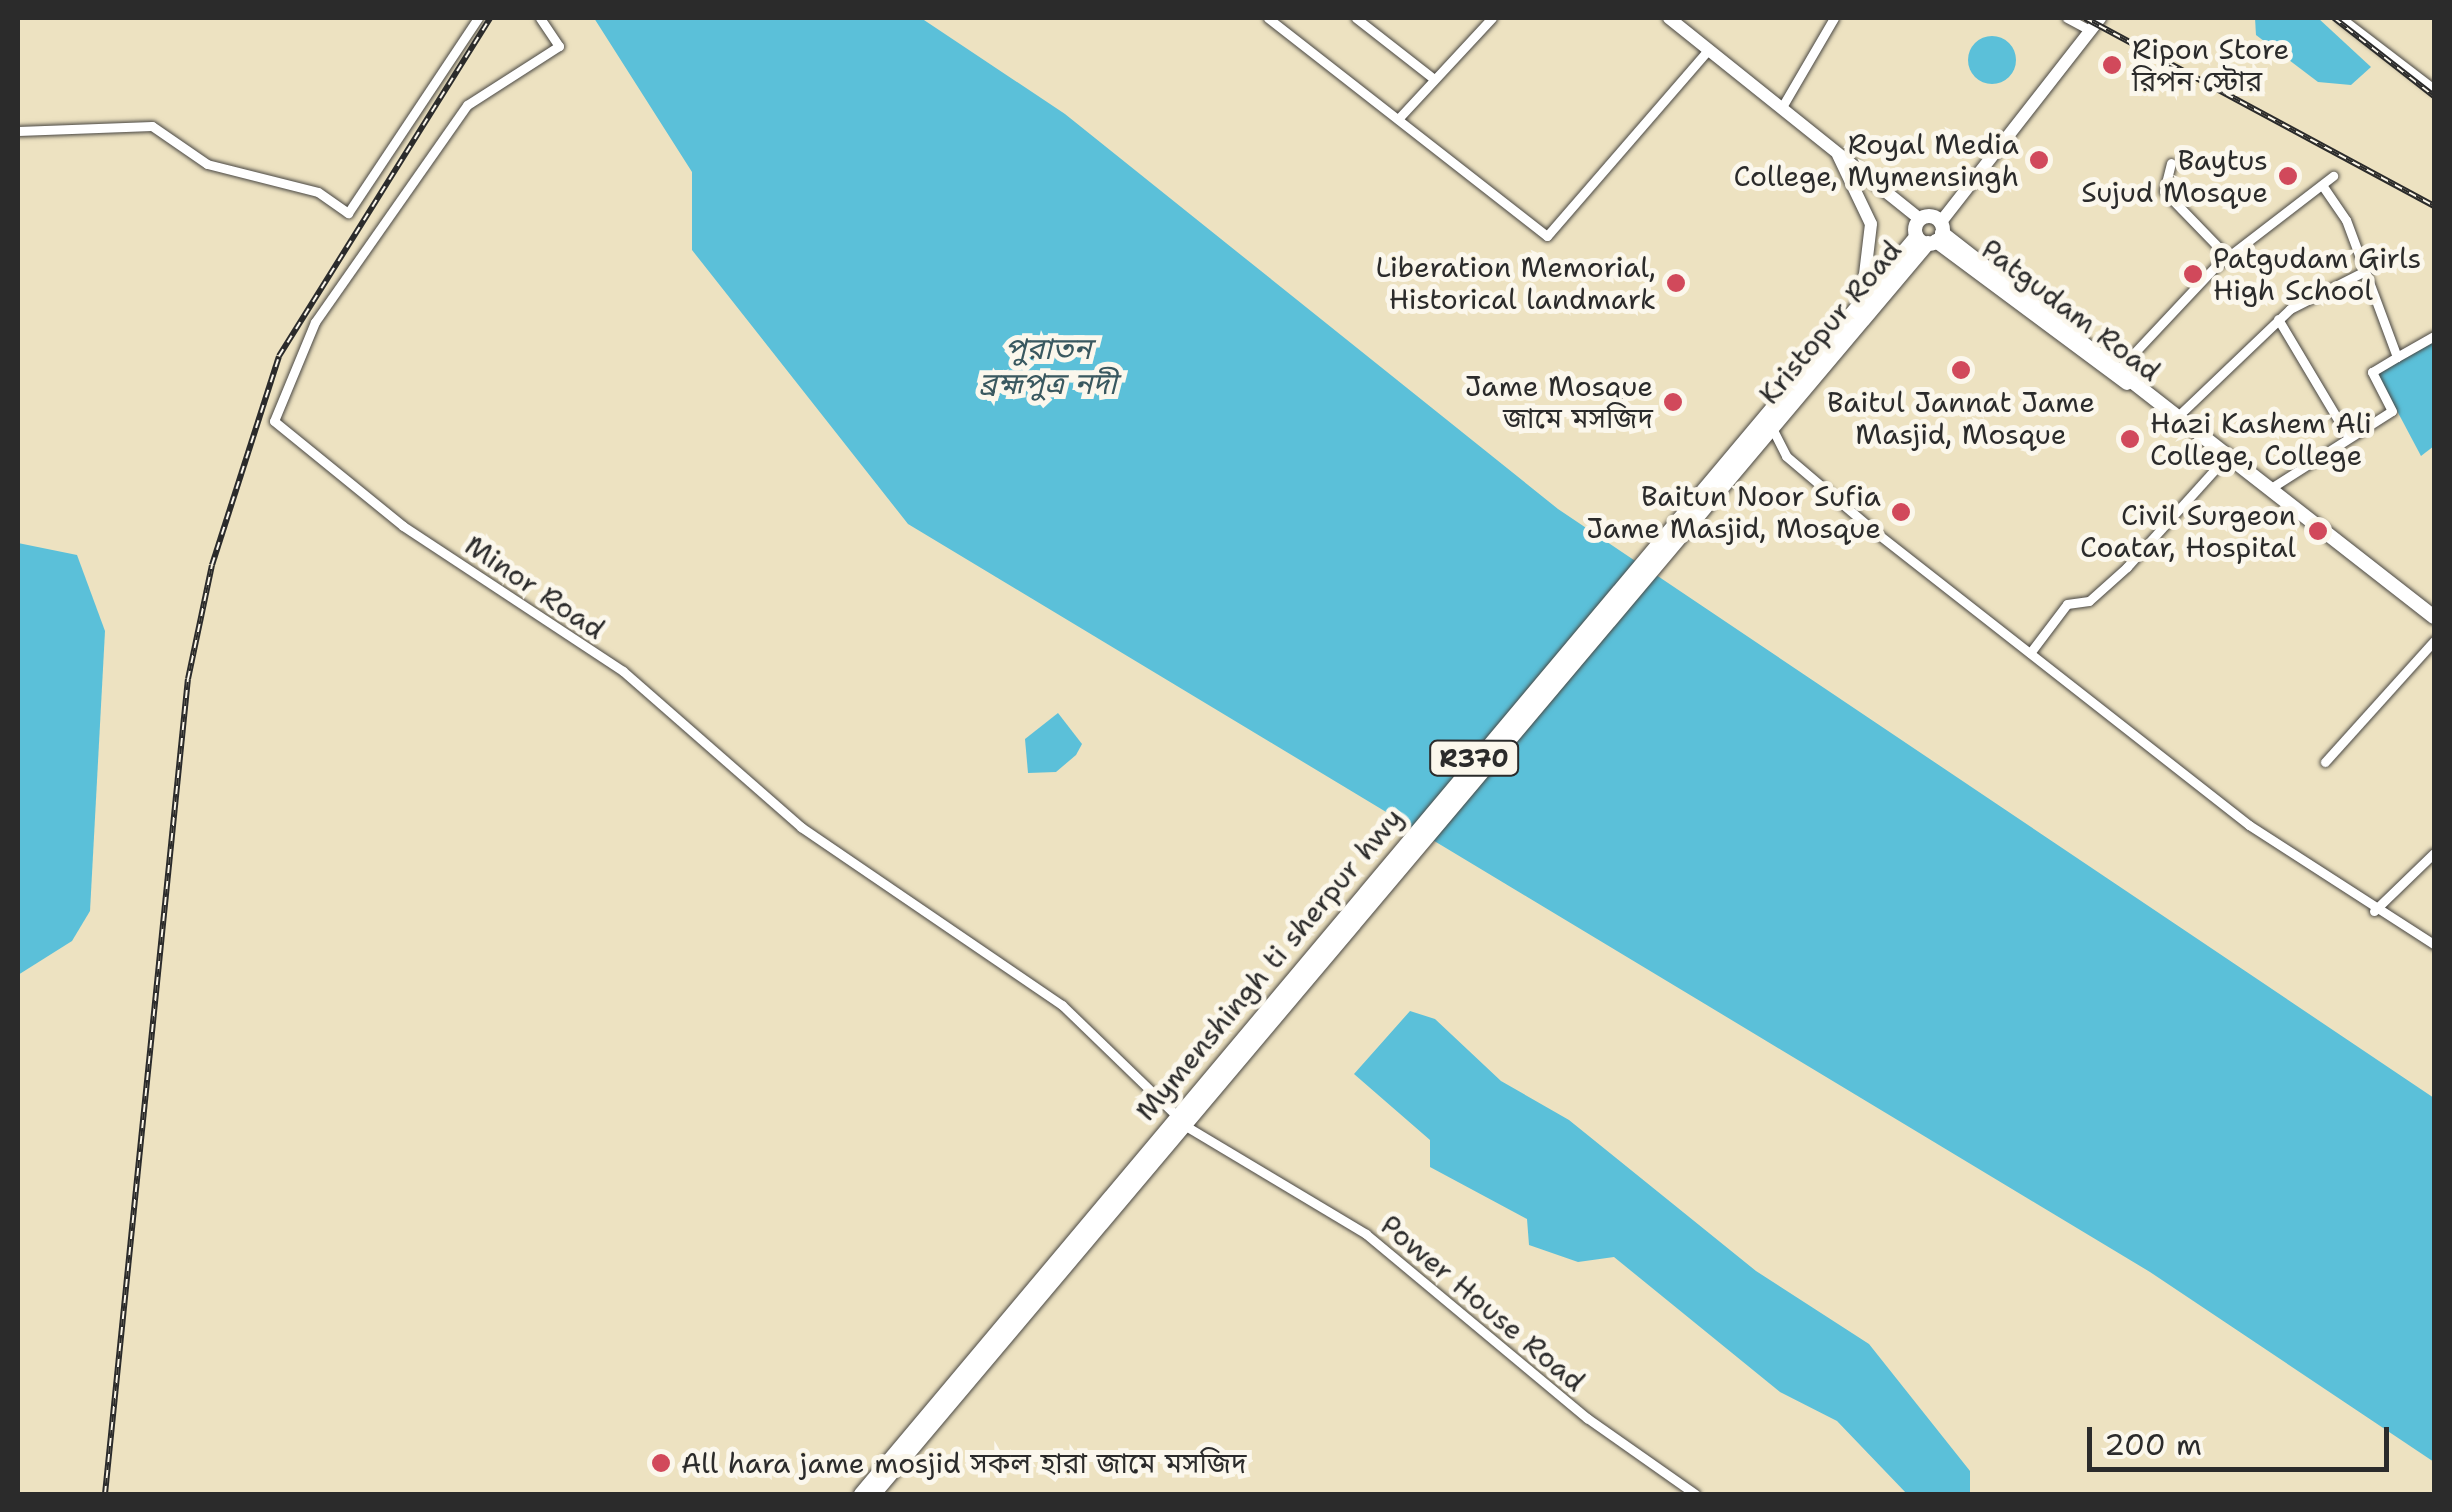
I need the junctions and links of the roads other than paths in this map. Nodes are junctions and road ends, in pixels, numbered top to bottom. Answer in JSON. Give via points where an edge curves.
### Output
{"nodes":[{"id":1,"x":478,"y":18,"type":"edge"},
{"id":2,"x":540,"y":18,"type":"edge"},
{"id":3,"x":1268,"y":18,"type":"edge"},
{"id":4,"x":1356,"y":18,"type":"edge"},
{"id":5,"x":1492,"y":18,"type":"edge"},
{"id":6,"x":1669,"y":18,"type":"edge"},
{"id":7,"x":1834,"y":18,"type":"edge"},
{"id":8,"x":2067,"y":18,"type":"edge"},
{"id":9,"x":2100,"y":18,"type":"edge"},
{"id":10,"x":2341,"y":18,"type":"edge"},
{"id":11,"x":2364,"y":18,"type":"edge"},
{"id":12,"x":2354,"y":29,"type":"junction"},
{"id":13,"x":2090,"y":30,"type":"junction"},
{"id":14,"x":1709,"y":49,"type":"junction"},
{"id":15,"x":1434,"y":79,"type":"junction"},
{"id":16,"x":2434,"y":90,"type":"edge"},
{"id":17,"x":1782,"y":107,"type":"junction"},
{"id":18,"x":1398,"y":119,"type":"junction"},
{"id":19,"x":18,"y":132,"type":"edge"},
{"id":20,"x":1831,"y":145,"type":"junction"},
{"id":21,"x":2172,"y":163,"type":"dead end"},
{"id":22,"x":2333,"y":176,"type":"dead end"},
{"id":23,"x":2322,"y":185,"type":"junction"},
{"id":24,"x":1920,"y":219,"type":"joint"},
{"id":25,"x":1932,"y":235,"type":"junction"},
{"id":26,"x":2228,"y":257,"type":"junction"},
{"id":27,"x":2363,"y":272,"type":"junction"},
{"id":28,"x":1861,"y":301,"type":"junction"},
{"id":29,"x":2278,"y":319,"type":"junction"},
{"id":30,"x":2434,"y":336,"type":"edge"},
{"id":31,"x":2396,"y":357,"type":"junction"},
{"id":32,"x":2120,"y":367,"type":"junction"},
{"id":33,"x":2178,"y":416,"type":"junction"},
{"id":34,"x":1768,"y":429,"type":"junction"},
{"id":35,"x":2346,"y":433,"type":"junction"},
{"id":36,"x":2228,"y":455,"type":"junction"},
{"id":37,"x":2271,"y":488,"type":"junction"},
{"id":38,"x":2434,"y":617,"type":"edge"},
{"id":39,"x":2434,"y":641,"type":"edge"},
{"id":40,"x":2030,"y":653,"type":"junction"},
{"id":41,"x":2325,"y":762,"type":"dead end"},
{"id":42,"x":2434,"y":853,"type":"edge"},
{"id":43,"x":2374,"y":911,"type":"junction"},
{"id":44,"x":2434,"y":944,"type":"edge"},
{"id":45,"x":1180,"y":1120,"type":"junction"},
{"id":46,"x":860,"y":1494,"type":"edge"},
{"id":47,"x":874,"y":1494,"type":"edge"},
{"id":48,"x":1695,"y":1494,"type":"edge"}],
"edges":[{"from":1,"to":19,"type":"street","via":[[348,214],[318,192],[206,164],[152,126]]},
{"from":2,"to":45,"type":"street","name":"Minor Road","via":[[559,46],[467,105],[315,322],[274,421],[403,526],[622,671],[801,827],[1062,1005]]},
{"from":3,"to":18,"type":"street"},
{"from":4,"to":15,"type":"street"},
{"from":5,"to":15,"type":"street"},
{"from":6,"to":14,"type":"main road"},
{"from":7,"to":17,"type":"street"},
{"from":8,"to":13,"type":"street"},
{"from":9,"to":13,"type":"main road","name":"Kristopur Road"},
{"from":10,"to":12,"type":"street"},
{"from":11,"to":12,"type":"street"},
{"from":12,"to":16,"type":"street"},
{"from":13,"to":25,"type":"main road","name":"Kristopur Road"},
{"from":14,"to":17,"type":"main road"},
{"from":14,"to":18,"type":"street","via":[[1547,236]]},
{"from":15,"to":18,"type":"street"},
{"from":17,"to":20,"type":"main road"},
{"from":20,"to":24,"type":"main road"},
{"from":20,"to":28,"type":"main road","via":[[1871,224]]},
{"from":21,"to":26,"type":"street","via":[[2164,190]]},
{"from":22,"to":23,"type":"street"},
{"from":23,"to":26,"type":"street"},
{"from":23,"to":27,"type":"street","via":[[2346,220]]},
{"from":24,"to":25,"type":"main road"},
{"from":25,"to":28,"type":"main road","name":"Kristopur Road"},
{"from":25,"to":32,"type":"main road","name":"Patgudam Road"},
{"from":25,"to":33,"type":"main road","name":"Patgudam Road"},
{"from":25,"to":34,"type":"main road","name":"Kristopur Road"},
{"from":26,"to":32,"type":"street"},
{"from":27,"to":29,"type":"street"},
{"from":27,"to":31,"type":"street"},
{"from":28,"to":34,"type":"main road","name":"Kristopur Road"},
{"from":29,"to":33,"type":"street"},
{"from":29,"to":35,"type":"street"},
{"from":30,"to":31,"type":"street"},
{"from":31,"to":35,"type":"street","via":[[2372,372],[2392,411]]},
{"from":32,"to":33,"type":"main road","name":"Patgudam Road"},
{"from":33,"to":36,"type":"main road","name":"Patgudam Road"},
{"from":34,"to":40,"type":"street","via":[[1786,456],[1844,506]]},
{"from":34,"to":45,"type":"main road","name":"Mymenshingh ti sherpur hwy"},
{"from":35,"to":37,"type":"street"},
{"from":36,"to":37,"type":"main road","name":"Patgudam Road"},
{"from":36,"to":40,"type":"street","via":[[2127,566],[2088,601],[2067,604]]},
{"from":37,"to":38,"type":"main road","name":"Patgudam Road"},
{"from":39,"to":41,"type":"street"},
{"from":40,"to":43,"type":"street"},
{"from":42,"to":43,"type":"street"},
{"from":43,"to":44,"type":"street"},
{"from":45,"to":46,"type":"main road","name":"Mymenshingh ti sherpur hwy"},
{"from":45,"to":47,"type":"main road","name":"Mymenshingh ti sherpur hwy"},
{"from":45,"to":48,"type":"street","name":"Power House Road","via":[[1366,1234],[1587,1418]]}]}
